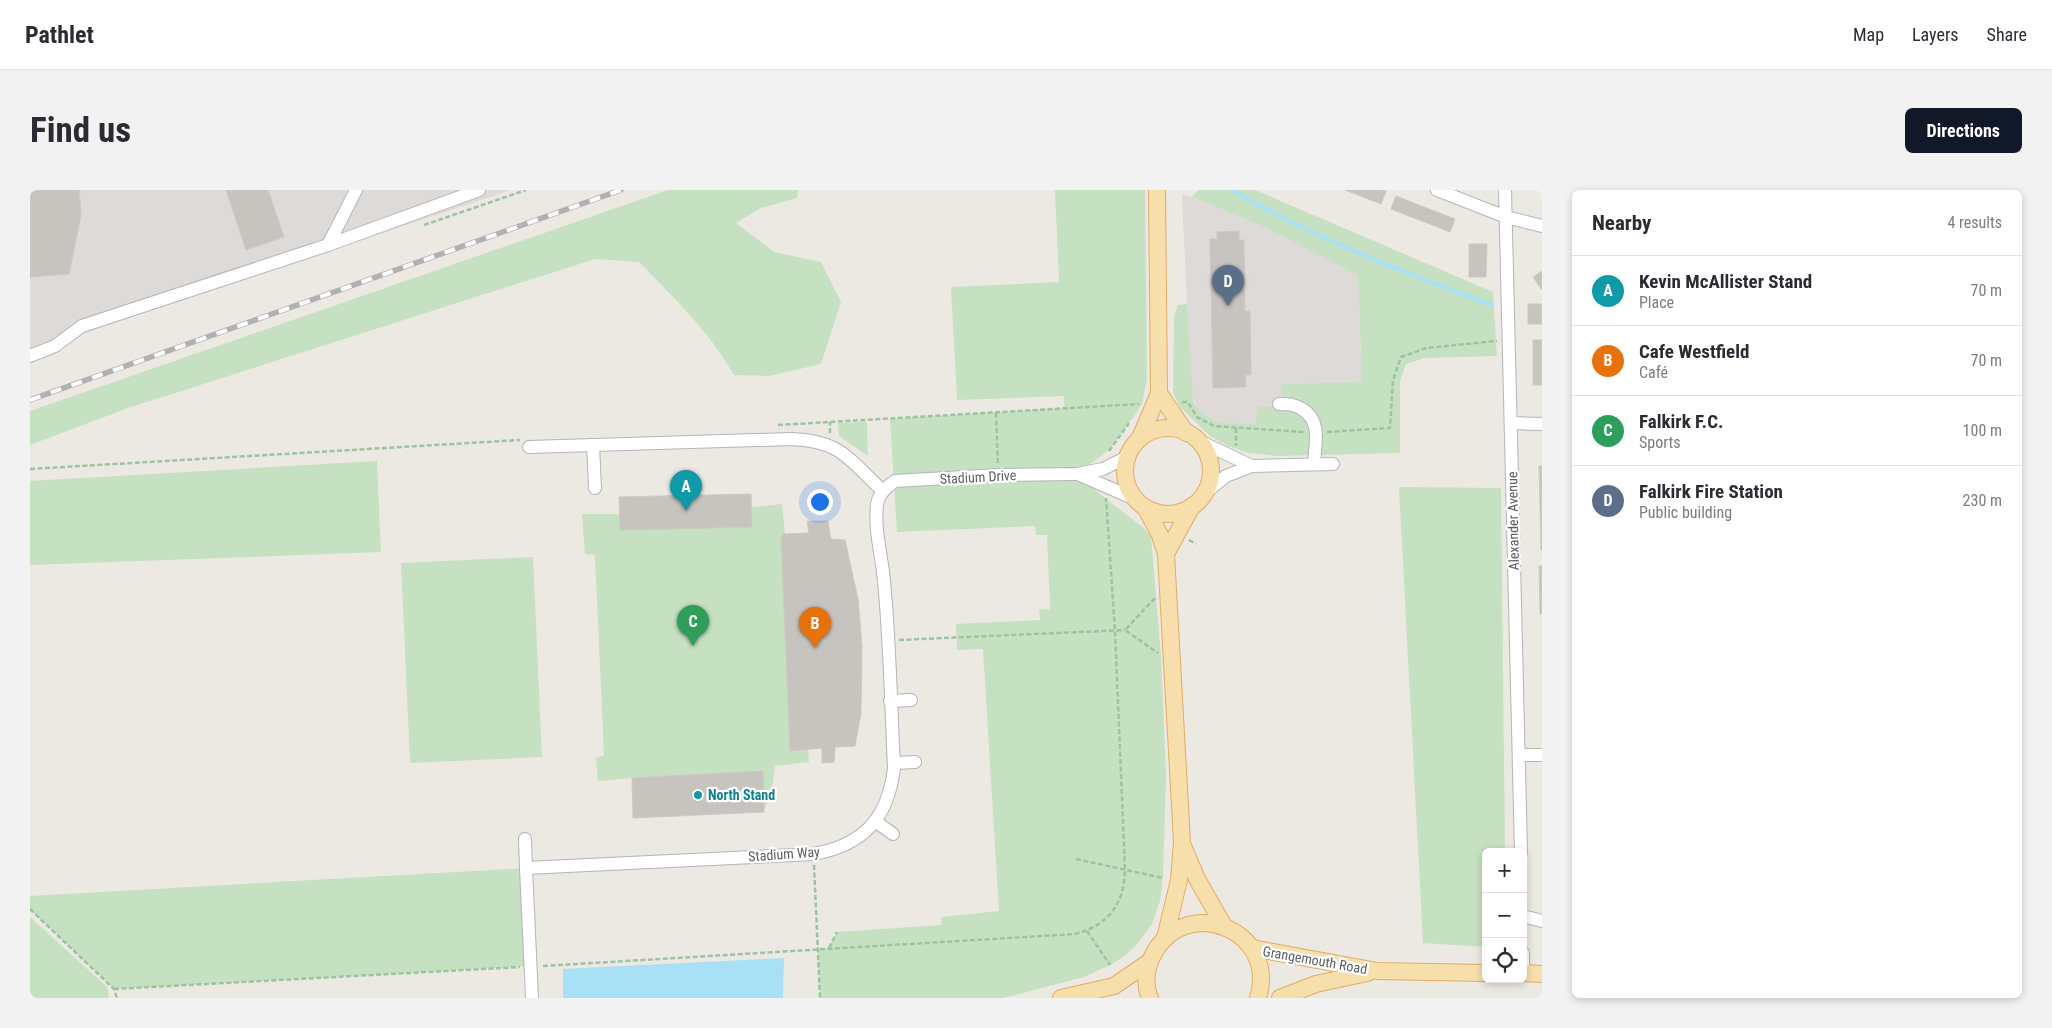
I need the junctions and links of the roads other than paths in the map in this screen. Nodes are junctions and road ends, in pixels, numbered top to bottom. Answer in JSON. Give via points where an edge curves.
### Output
{"nodes":[{"id":1,"x":356,"y":190,"type":"edge"},
{"id":2,"x":479,"y":190,"type":"edge"},
{"id":3,"x":1157,"y":190,"type":"edge"},
{"id":4,"x":1437,"y":190,"type":"edge"},
{"id":5,"x":1505,"y":190,"type":"edge"},
{"id":6,"x":1506,"y":217,"type":"junction"},
{"id":7,"x":1542,"y":226,"type":"edge"},
{"id":8,"x":328,"y":245,"type":"junction"},
{"id":9,"x":30,"y":356,"type":"edge"},
{"id":10,"x":1159,"y":394,"type":"junction"},
{"id":11,"x":1279,"y":404,"type":"dead end"},
{"id":12,"x":1511,"y":423,"type":"junction"},
{"id":13,"x":1542,"y":424,"type":"edge"},
{"id":14,"x":1192,"y":437,"type":"junction"},
{"id":15,"x":1140,"y":438,"type":"junction"},
{"id":16,"x":594,"y":445,"type":"junction"},
{"id":17,"x":530,"y":448,"type":"dead end"},
{"id":18,"x":1127,"y":457,"type":"junction"},
{"id":19,"x":1314,"y":464,"type":"junction"},
{"id":20,"x":1333,"y":464,"type":"dead end"},
{"id":21,"x":1252,"y":466,"type":"junction"},
{"id":22,"x":1077,"y":474,"type":"junction"},
{"id":23,"x":596,"y":488,"type":"dead end"},
{"id":24,"x":883,"y":491,"type":"junction"},
{"id":25,"x":1205,"y":493,"type":"junction"},
{"id":26,"x":1141,"y":504,"type":"junction"},
{"id":27,"x":1192,"y":506,"type":"junction"},
{"id":28,"x":1166,"y":554,"type":"junction"},
{"id":29,"x":911,"y":700,"type":"dead end"},
{"id":30,"x":890,"y":701,"type":"junction"},
{"id":31,"x":1518,"y":755,"type":"junction"},
{"id":32,"x":1542,"y":755,"type":"edge"},
{"id":33,"x":915,"y":762,"type":"dead end"},
{"id":34,"x":894,"y":763,"type":"junction"},
{"id":35,"x":875,"y":821,"type":"junction"},
{"id":36,"x":893,"y":834,"type":"dead end"},
{"id":37,"x":525,"y":839,"type":"dead end"},
{"id":38,"x":1182,"y":842,"type":"junction"},
{"id":39,"x":1521,"y":848,"type":"edge"},
{"id":40,"x":526,"y":868,"type":"junction"},
{"id":41,"x":1527,"y":917,"type":"edge"},
{"id":42,"x":1542,"y":922,"type":"edge"},
{"id":43,"x":1224,"y":926,"type":"junction"},
{"id":44,"x":1165,"y":938,"type":"junction"},
{"id":45,"x":1252,"y":948,"type":"junction"},
{"id":46,"x":1149,"y":962,"type":"junction"},
{"id":47,"x":1377,"y":971,"type":"junction"},
{"id":48,"x":1482,"y":972,"type":"edge"},
{"id":49,"x":1527,"y":973,"type":"edge"},
{"id":50,"x":1542,"y":974,"type":"edge"},
{"id":51,"x":532,"y":998,"type":"edge"},
{"id":52,"x":1062,"y":998,"type":"edge"},
{"id":53,"x":1150,"y":998,"type":"edge"},
{"id":54,"x":1258,"y":998,"type":"edge"},
{"id":55,"x":1280,"y":998,"type":"edge"}],
"edges":[{"from":1,"to":8,"type":"street"},
{"from":2,"to":8,"type":"street"},
{"from":3,"to":10,"type":"main road"},
{"from":4,"to":6,"type":"street"},
{"from":5,"to":6,"type":"street","name":"Alexander Avenue"},
{"from":6,"to":7,"type":"street"},
{"from":6,"to":12,"type":"street","name":"Alexander Avenue"},
{"from":8,"to":9,"type":"street","via":[[82,326],[55,346]]},
{"from":10,"to":14,"type":"main road"},
{"from":10,"to":15,"type":"main road"},
{"from":11,"to":19,"type":"street","via":[[1292,404],[1311,414],[1315,424]]},
{"from":12,"to":13,"type":"street"},
{"from":12,"to":31,"type":"street","name":"Alexander Avenue"},
{"from":14,"to":15,"type":"main road","via":[[1175,429],[1162,429]]},
{"from":14,"to":21,"type":"street"},
{"from":14,"to":25,"type":"main road","via":[[1206,453],[1210,466],[1210,480]]},
{"from":15,"to":18,"type":"main road"},
{"from":16,"to":17,"type":"street"},
{"from":16,"to":23,"type":"street"},
{"from":16,"to":24,"type":"street","via":[[811,440],[831,445],[843,453]]},
{"from":18,"to":22,"type":"street","name":"Stadium Drive","via":[[1103,470]]},
{"from":18,"to":26,"type":"main road","via":[[1125,479]]},
{"from":19,"to":20,"type":"street"},
{"from":19,"to":21,"type":"street"},
{"from":21,"to":25,"type":"street","via":[[1226,476]]},
{"from":22,"to":24,"type":"street","name":"Stadium Drive","via":[[895,482]]},
{"from":22,"to":26,"type":"street","name":"Stadium Drive"},
{"from":24,"to":30,"type":"street","name":"Stadium Way","via":[[877,504],[878,546],[884,579]]},
{"from":25,"to":27,"type":"main road"},
{"from":26,"to":27,"type":"main road","via":[[1158,513],[1170,514]]},
{"from":26,"to":28,"type":"main road","via":[[1160,535]]},
{"from":27,"to":28,"type":"main road"},
{"from":28,"to":38,"type":"main road"},
{"from":29,"to":30,"type":"street"},
{"from":30,"to":34,"type":"street","name":"Stadium Way"},
{"from":31,"to":32,"type":"street"},
{"from":31,"to":39,"type":"street","name":"Alexander Avenue"},
{"from":33,"to":34,"type":"street"},
{"from":34,"to":35,"type":"street","name":"Stadium Way","via":[[888,794]]},
{"from":35,"to":36,"type":"street"},
{"from":35,"to":40,"type":"street","name":"Stadium Way","via":[[855,840],[814,854]]},
{"from":37,"to":40,"type":"street"},
{"from":38,"to":43,"type":"main road","via":[[1197,879]]},
{"from":38,"to":44,"type":"main road","via":[[1179,880]]},
{"from":40,"to":51,"type":"street"},
{"from":41,"to":42,"type":"street"},
{"from":43,"to":44,"type":"main road","via":[[1193,924]]},
{"from":43,"to":45,"type":"main road","via":[[1240,935]]},
{"from":44,"to":46,"type":"main road"},
{"from":45,"to":47,"type":"main road","name":"Grangemouth Road"},
{"from":45,"to":54,"type":"main road","via":[[1260,967],[1262,987]]},
{"from":46,"to":52,"type":"main road","via":[[1114,986]]},
{"from":46,"to":53,"type":"main road","via":[[1146,978]]},
{"from":47,"to":48,"type":"main road","name":"Grangemouth Road"},
{"from":47,"to":55,"type":"main road","name":"Grangemouth Road","via":[[1316,984]]},
{"from":49,"to":50,"type":"main road"}]}
